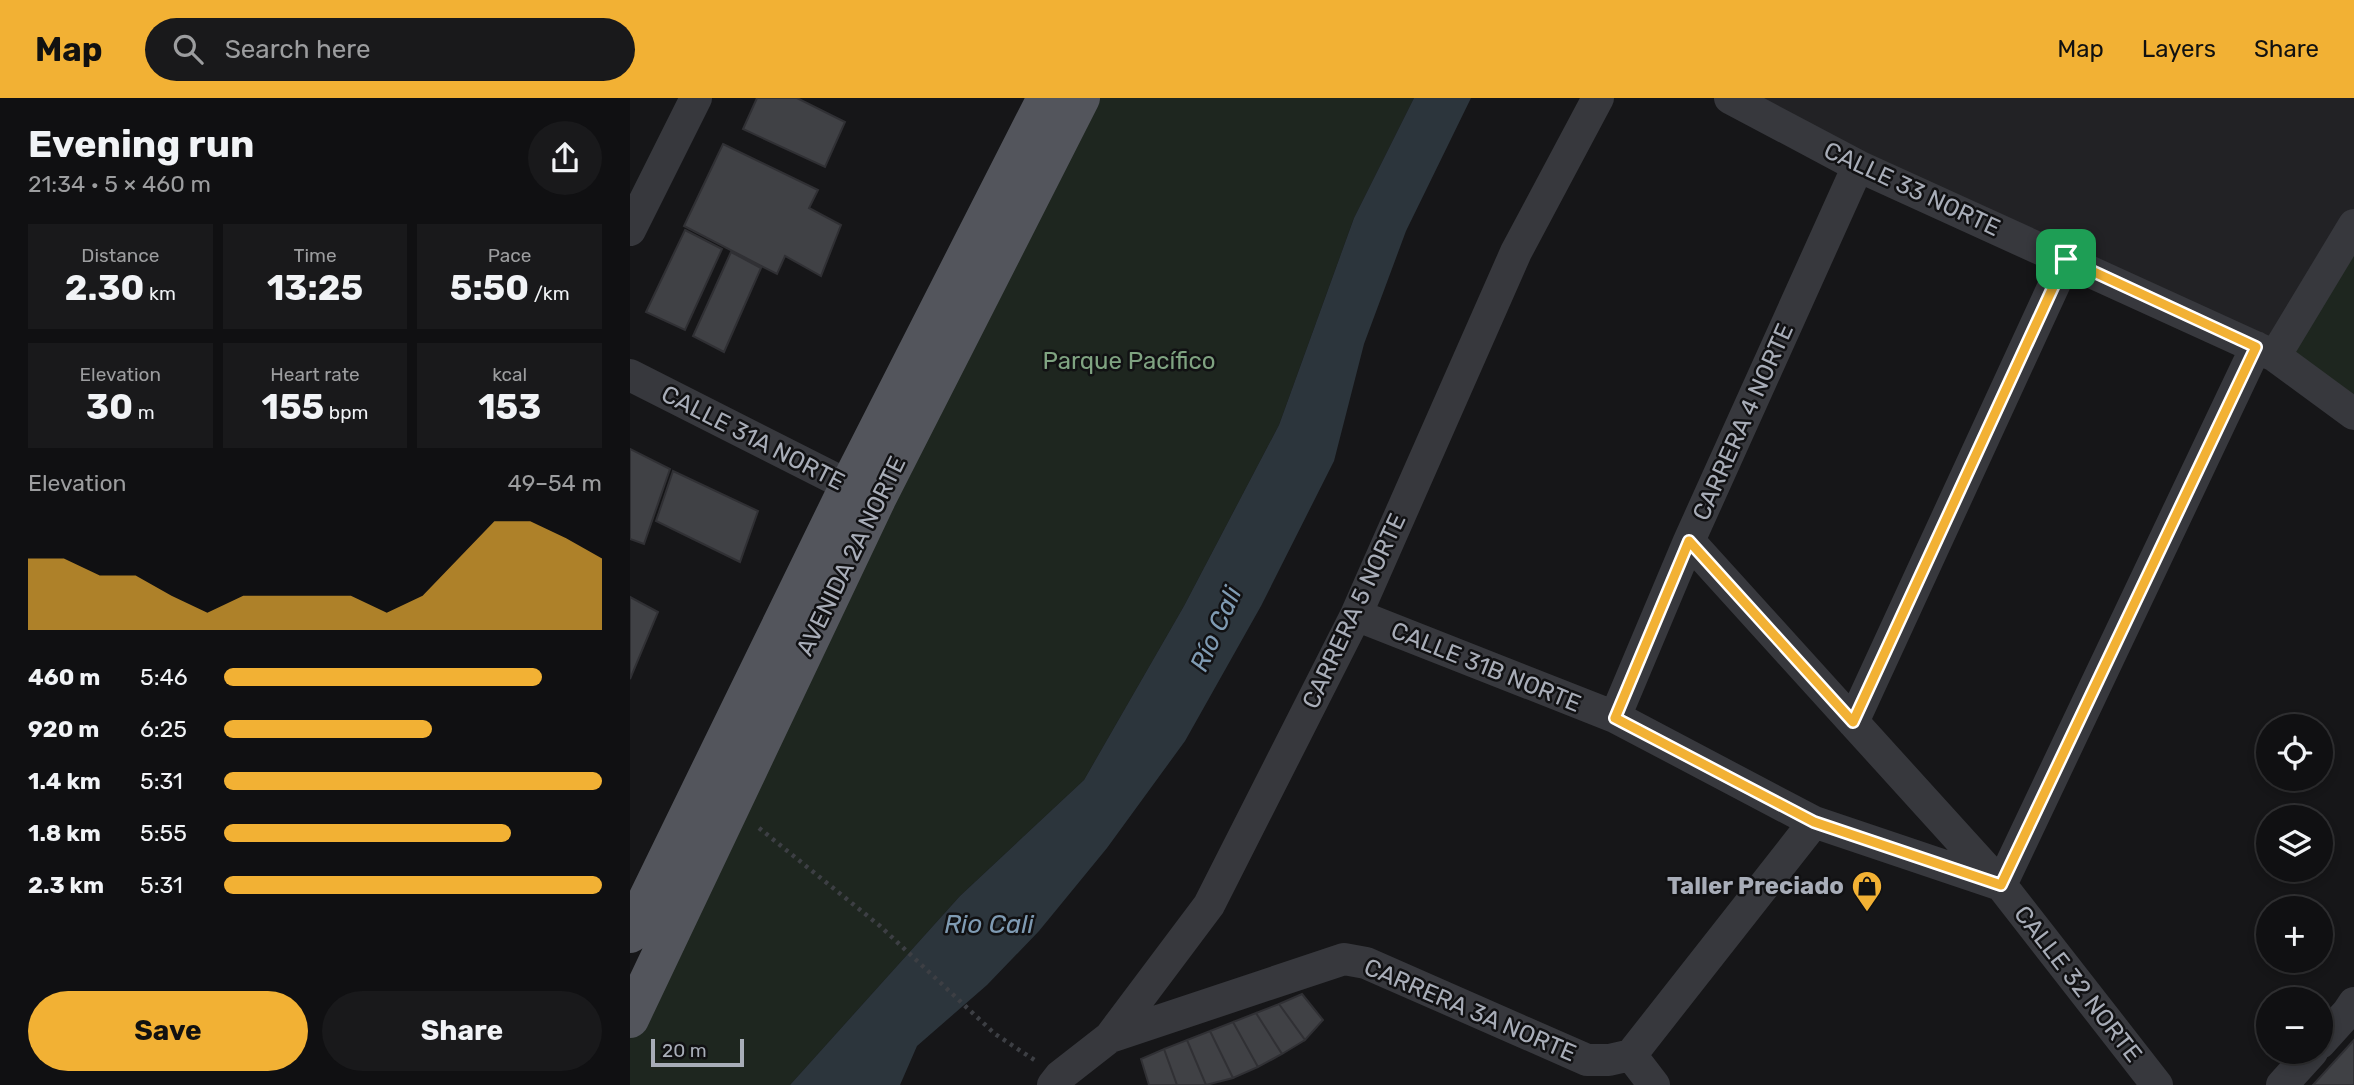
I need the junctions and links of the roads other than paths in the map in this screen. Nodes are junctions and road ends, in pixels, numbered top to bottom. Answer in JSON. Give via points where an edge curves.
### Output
{"nodes":[{"id":1,"x":696,"y":98,"type":"edge"},
{"id":2,"x":1046,"y":98,"type":"edge"},
{"id":3,"x":1081,"y":98,"type":"edge"},
{"id":4,"x":1598,"y":98,"type":"edge"},
{"id":5,"x":1730,"y":98,"type":"edge"},
{"id":6,"x":1857,"y":166,"type":"junction"},
{"id":7,"x":2354,"y":225,"type":"edge"},
{"id":8,"x":630,"y":230,"type":"edge"},
{"id":9,"x":2066,"y":259,"type":"junction"},
{"id":10,"x":2265,"y":352,"type":"junction"},
{"id":11,"x":630,"y":375,"type":"edge"},
{"id":12,"x":2354,"y":414,"type":"edge"},
{"id":13,"x":862,"y":493,"type":"junction"},
{"id":14,"x":1689,"y":541,"type":"junction"},
{"id":15,"x":1356,"y":615,"type":"junction"},
{"id":16,"x":1615,"y":718,"type":"junction"},
{"id":17,"x":1853,"y":722,"type":"junction"},
{"id":18,"x":1814,"y":822,"type":"junction"},
{"id":19,"x":2001,"y":885,"type":"junction"},
{"id":20,"x":630,"y":934,"type":"edge"},
{"id":21,"x":2354,"y":1003,"type":"edge"},
{"id":22,"x":630,"y":1019,"type":"edge"},
{"id":23,"x":2333,"y":1029,"type":"edge"},
{"id":24,"x":1110,"y":1037,"type":"junction"},
{"id":25,"x":1631,"y":1055,"type":"junction"},
{"id":26,"x":2301,"y":1064,"type":"edge"},
{"id":27,"x":1056,"y":1081,"type":"edge"},
{"id":28,"x":1654,"y":1085,"type":"edge"},
{"id":29,"x":2157,"y":1085,"type":"edge"},
{"id":30,"x":2281,"y":1085,"type":"edge"}],
"edges":[{"from":1,"to":8,"type":"street"},
{"from":2,"to":13,"type":"main road","name":"AVENIDA 2A NORTE"},
{"from":3,"to":13,"type":"main road","name":"AVENIDA 2A NORTE"},
{"from":4,"to":15,"type":"street","name":"CARRERA 5 NORTE","via":[[1516,252]]},
{"from":5,"to":6,"type":"street","name":"CALLE 33 NORTE"},
{"from":6,"to":9,"type":"street","name":"CALLE 33 NORTE"},
{"from":6,"to":14,"type":"street","name":"CARRERA 4 NORTE"},
{"from":7,"to":10,"type":"street"},
{"from":9,"to":10,"type":"street","name":"CALLE 33 NORTE"},
{"from":9,"to":17,"type":"street"},
{"from":10,"to":12,"type":"street","name":"CALLE 33 NORTE"},
{"from":10,"to":19,"type":"street"},
{"from":11,"to":13,"type":"street","name":"CALLE 31A NORTE"},
{"from":13,"to":20,"type":"main road","name":"AVENIDA 2A NORTE"},
{"from":13,"to":22,"type":"main road","name":"AVENIDA 2A NORTE"},
{"from":14,"to":16,"type":"street","name":"CARRERA 4 NORTE"},
{"from":14,"to":17,"type":"street","name":"CALLE 32 NORTE"},
{"from":15,"to":16,"type":"street","name":"CALLE 31B NORTE"},
{"from":15,"to":24,"type":"street","name":"CARRERA 5 NORTE","via":[[1209,905]]},
{"from":16,"to":18,"type":"street","name":"CALLE 31B NORTE"},
{"from":17,"to":19,"type":"street","name":"CALLE 32 NORTE"},
{"from":18,"to":19,"type":"street","name":"CALLE 31B NORTE"},
{"from":18,"to":25,"type":"street"},
{"from":19,"to":29,"type":"street","name":"CALLE 32 NORTE"},
{"from":21,"to":23,"type":"street"},
{"from":24,"to":25,"type":"street","name":"CARRERA 3A NORTE","via":[[1344,959],[1366,963],[1587,1060]]},
{"from":24,"to":27,"type":"street","name":"CARRERA 5 NORTE"},
{"from":25,"to":28,"type":"street"},
{"from":26,"to":30,"type":"street"}]}
